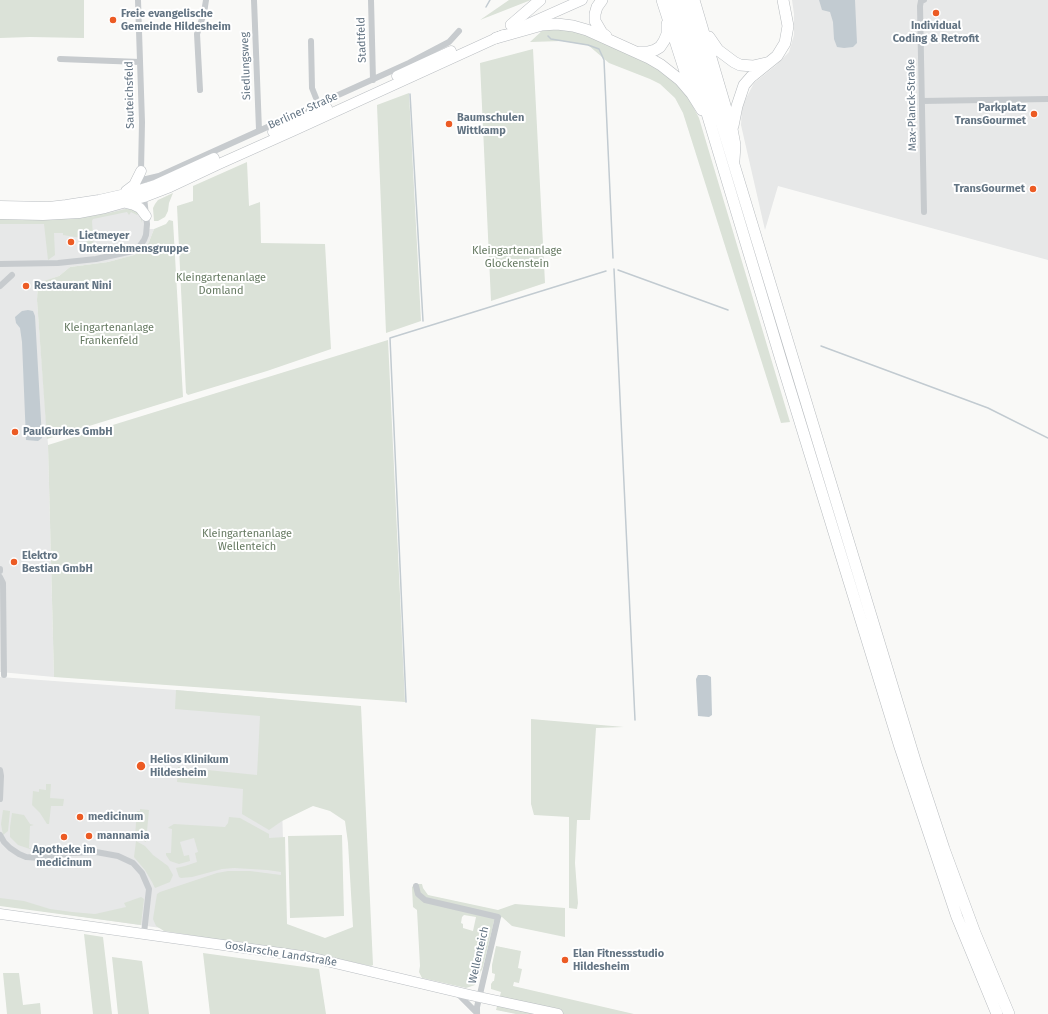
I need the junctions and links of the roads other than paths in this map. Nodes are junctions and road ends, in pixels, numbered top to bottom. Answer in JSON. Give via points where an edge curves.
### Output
{"nodes":[{"id":1,"x":138,"y":0,"type":"edge"},
{"id":2,"x":206,"y":0,"type":"edge"},
{"id":3,"x":254,"y":0,"type":"edge"},
{"id":4,"x":371,"y":0,"type":"edge"},
{"id":5,"x":540,"y":0,"type":"edge"},
{"id":6,"x":566,"y":0,"type":"edge"},
{"id":7,"x":582,"y":0,"type":"edge"},
{"id":8,"x":602,"y":0,"type":"edge"},
{"id":9,"x":662,"y":0,"type":"edge"},
{"id":10,"x":673,"y":0,"type":"edge"},
{"id":11,"x":684,"y":0,"type":"edge"},
{"id":12,"x":694,"y":0,"type":"edge"},
{"id":13,"x":782,"y":0,"type":"edge"},
{"id":14,"x":924,"y":0,"type":"edge"},
{"id":15,"x":667,"y":17,"type":"junction"},
{"id":16,"x":701,"y":23,"type":"junction"},
{"id":17,"x":510,"y":25,"type":"junction"},
{"id":18,"x":459,"y":32,"type":"dead end"},
{"id":19,"x":496,"y":38,"type":"junction"},
{"id":20,"x":611,"y":40,"type":"junction"},
{"id":21,"x":311,"y":42,"type":"dead end"},
{"id":22,"x":637,"y":52,"type":"junction"},
{"id":23,"x":60,"y":59,"type":"dead end"},
{"id":24,"x":772,"y":60,"type":"junction"},
{"id":25,"x":140,"y":62,"type":"junction"},
{"id":26,"x":409,"y":63,"type":"junction"},
{"id":27,"x":426,"y":63,"type":"junction"},
{"id":28,"x":373,"y":80,"type":"junction"},
{"id":29,"x":200,"y":90,"type":"dead end"},
{"id":30,"x":692,"y":94,"type":"junction"},
{"id":31,"x":1048,"y":99,"type":"edge"},
{"id":32,"x":922,"y":101,"type":"junction"},
{"id":33,"x":318,"y":104,"type":"junction"},
{"id":34,"x":711,"y":125,"type":"junction"},
{"id":35,"x":732,"y":129,"type":"junction"},
{"id":36,"x":259,"y":130,"type":"junction"},
{"id":37,"x":734,"y":167,"type":"junction"},
{"id":38,"x":143,"y":184,"type":"junction"},
{"id":39,"x":124,"y":199,"type":"junction"},
{"id":40,"x":0,"y":206,"type":"edge"},
{"id":41,"x":924,"y":212,"type":"dead end"},
{"id":42,"x":0,"y":214,"type":"edge"},
{"id":43,"x":147,"y":220,"type":"junction"},
{"id":44,"x":0,"y":264,"type":"edge"},
{"id":45,"x":12,"y":275,"type":"dead end"},
{"id":46,"x":0,"y":286,"type":"edge"},
{"id":47,"x":0,"y":577,"type":"edge"},
{"id":48,"x":4,"y":675,"type":"dead end"},
{"id":49,"x":0,"y":770,"type":"edge"},
{"id":50,"x":0,"y":799,"type":"edge"},
{"id":51,"x":0,"y":835,"type":"edge"},
{"id":52,"x":416,"y":886,"type":"dead end"},
{"id":53,"x":0,"y":914,"type":"edge"},
{"id":54,"x":144,"y":933,"type":"junction"},
{"id":55,"x":456,"y":991,"type":"junction"},
{"id":56,"x":479,"y":997,"type":"junction"},
{"id":57,"x":477,"y":1013,"type":"edge"},
{"id":58,"x":558,"y":1014,"type":"edge"},
{"id":59,"x":997,"y":1014,"type":"edge"},
{"id":60,"x":1009,"y":1014,"type":"edge"}],
"edges":[{"from":1,"to":25,"type":"street","name":"Sauteichsfeld"},
{"from":2,"to":29,"type":"street","via":[[197,34]]},
{"from":3,"to":36,"type":"street","name":"Siedlungsweg"},
{"from":4,"to":28,"type":"street","name":"Stadtfeld"},
{"from":5,"to":17,"type":"highway"},
{"from":6,"to":17,"type":"main road"},
{"from":7,"to":19,"type":"main road"},
{"from":8,"to":20,"type":"highway","via":[[597,7],[595,21],[602,33]]},
{"from":9,"to":15,"type":"highway"},
{"from":10,"to":34,"type":"highway"},
{"from":11,"to":37,"type":"highway"},
{"from":12,"to":16,"type":"highway"},
{"from":13,"to":24,"type":"highway","via":[[787,18],[787,35],[782,50]]},
{"from":14,"to":32,"type":"street","name":"Max-Planck-Straße","via":[[920,6]]},
{"from":15,"to":22,"type":"highway","via":[[667,34],[660,47],[648,52]]},
{"from":15,"to":30,"type":"highway"},
{"from":16,"to":24,"type":"highway","via":[[718,50],[734,62],[753,66]]},
{"from":16,"to":35,"type":"highway"},
{"from":17,"to":27,"type":"main road"},
{"from":18,"to":26,"type":"street","name":"Berliner Straße","via":[[449,42]]},
{"from":19,"to":20,"type":"highway","via":[[542,25],[557,24],[587,30]]},
{"from":19,"to":38,"type":"main road","via":[[170,187]]},
{"from":20,"to":22,"type":"highway"},
{"from":21,"to":33,"type":"street","via":[[312,88]]},
{"from":22,"to":30,"type":"highway","via":[[671,72]]},
{"from":23,"to":25,"type":"street"},
{"from":24,"to":35,"type":"highway","via":[[744,85],[736,106]]},
{"from":25,"to":38,"type":"street","name":"Sauteichsfeld"},
{"from":26,"to":27,"type":"main road"},
{"from":26,"to":28,"type":"street","name":"Berliner Straße"},
{"from":27,"to":38,"type":"main road","via":[[166,180]]},
{"from":28,"to":33,"type":"street","name":"Berliner Straße"},
{"from":30,"to":34,"type":"highway"},
{"from":31,"to":32,"type":"street"},
{"from":32,"to":41,"type":"street","name":"Max-Planck-Straße"},
{"from":33,"to":36,"type":"street","name":"Berliner Straße"},
{"from":34,"to":59,"type":"highway","via":[[908,771],[957,917]]},
{"from":35,"to":37,"type":"highway","via":[[735,145]]},
{"from":36,"to":38,"type":"street","name":"Berliner Straße","via":[[151,178]]},
{"from":37,"to":60,"type":"highway","via":[[917,767],[975,933]]},
{"from":38,"to":39,"type":"main road","name":"Berliner Straße"},
{"from":38,"to":39,"type":"main road","via":[[134,185]]},
{"from":38,"to":43,"type":"street"},
{"from":39,"to":40,"type":"main road","name":"Berliner Straße","via":[[34,207]]},
{"from":39,"to":42,"type":"main road","name":"Berliner Straße","via":[[105,208],[78,213]]},
{"from":39,"to":43,"type":"main road","via":[[140,208]]},
{"from":43,"to":44,"type":"street","via":[[144,240],[133,251],[70,262]]},
{"from":45,"to":46,"type":"street"},
{"from":47,"to":48,"type":"street","via":[[3,583]]},
{"from":49,"to":50,"type":"street"},
{"from":51,"to":54,"type":"street","via":[[10,848],[26,857],[42,858],[91,851],[112,854],[133,863],[142,873],[149,889]]},
{"from":52,"to":56,"type":"street","name":"Wellenteich","via":[[418,894],[425,900],[498,918]]},
{"from":53,"to":54,"type":"main road","name":"Goslarsche Landstraße"},
{"from":54,"to":55,"type":"main road","name":"Goslarsche Landstraße","via":[[309,956]]},
{"from":55,"to":56,"type":"main road","name":"Goslarsche Landstraße"},
{"from":55,"to":57,"type":"street"},
{"from":56,"to":57,"type":"street","name":"Wellenteich"},
{"from":56,"to":58,"type":"main road","name":"Goslarsche Landstraße"}]}
